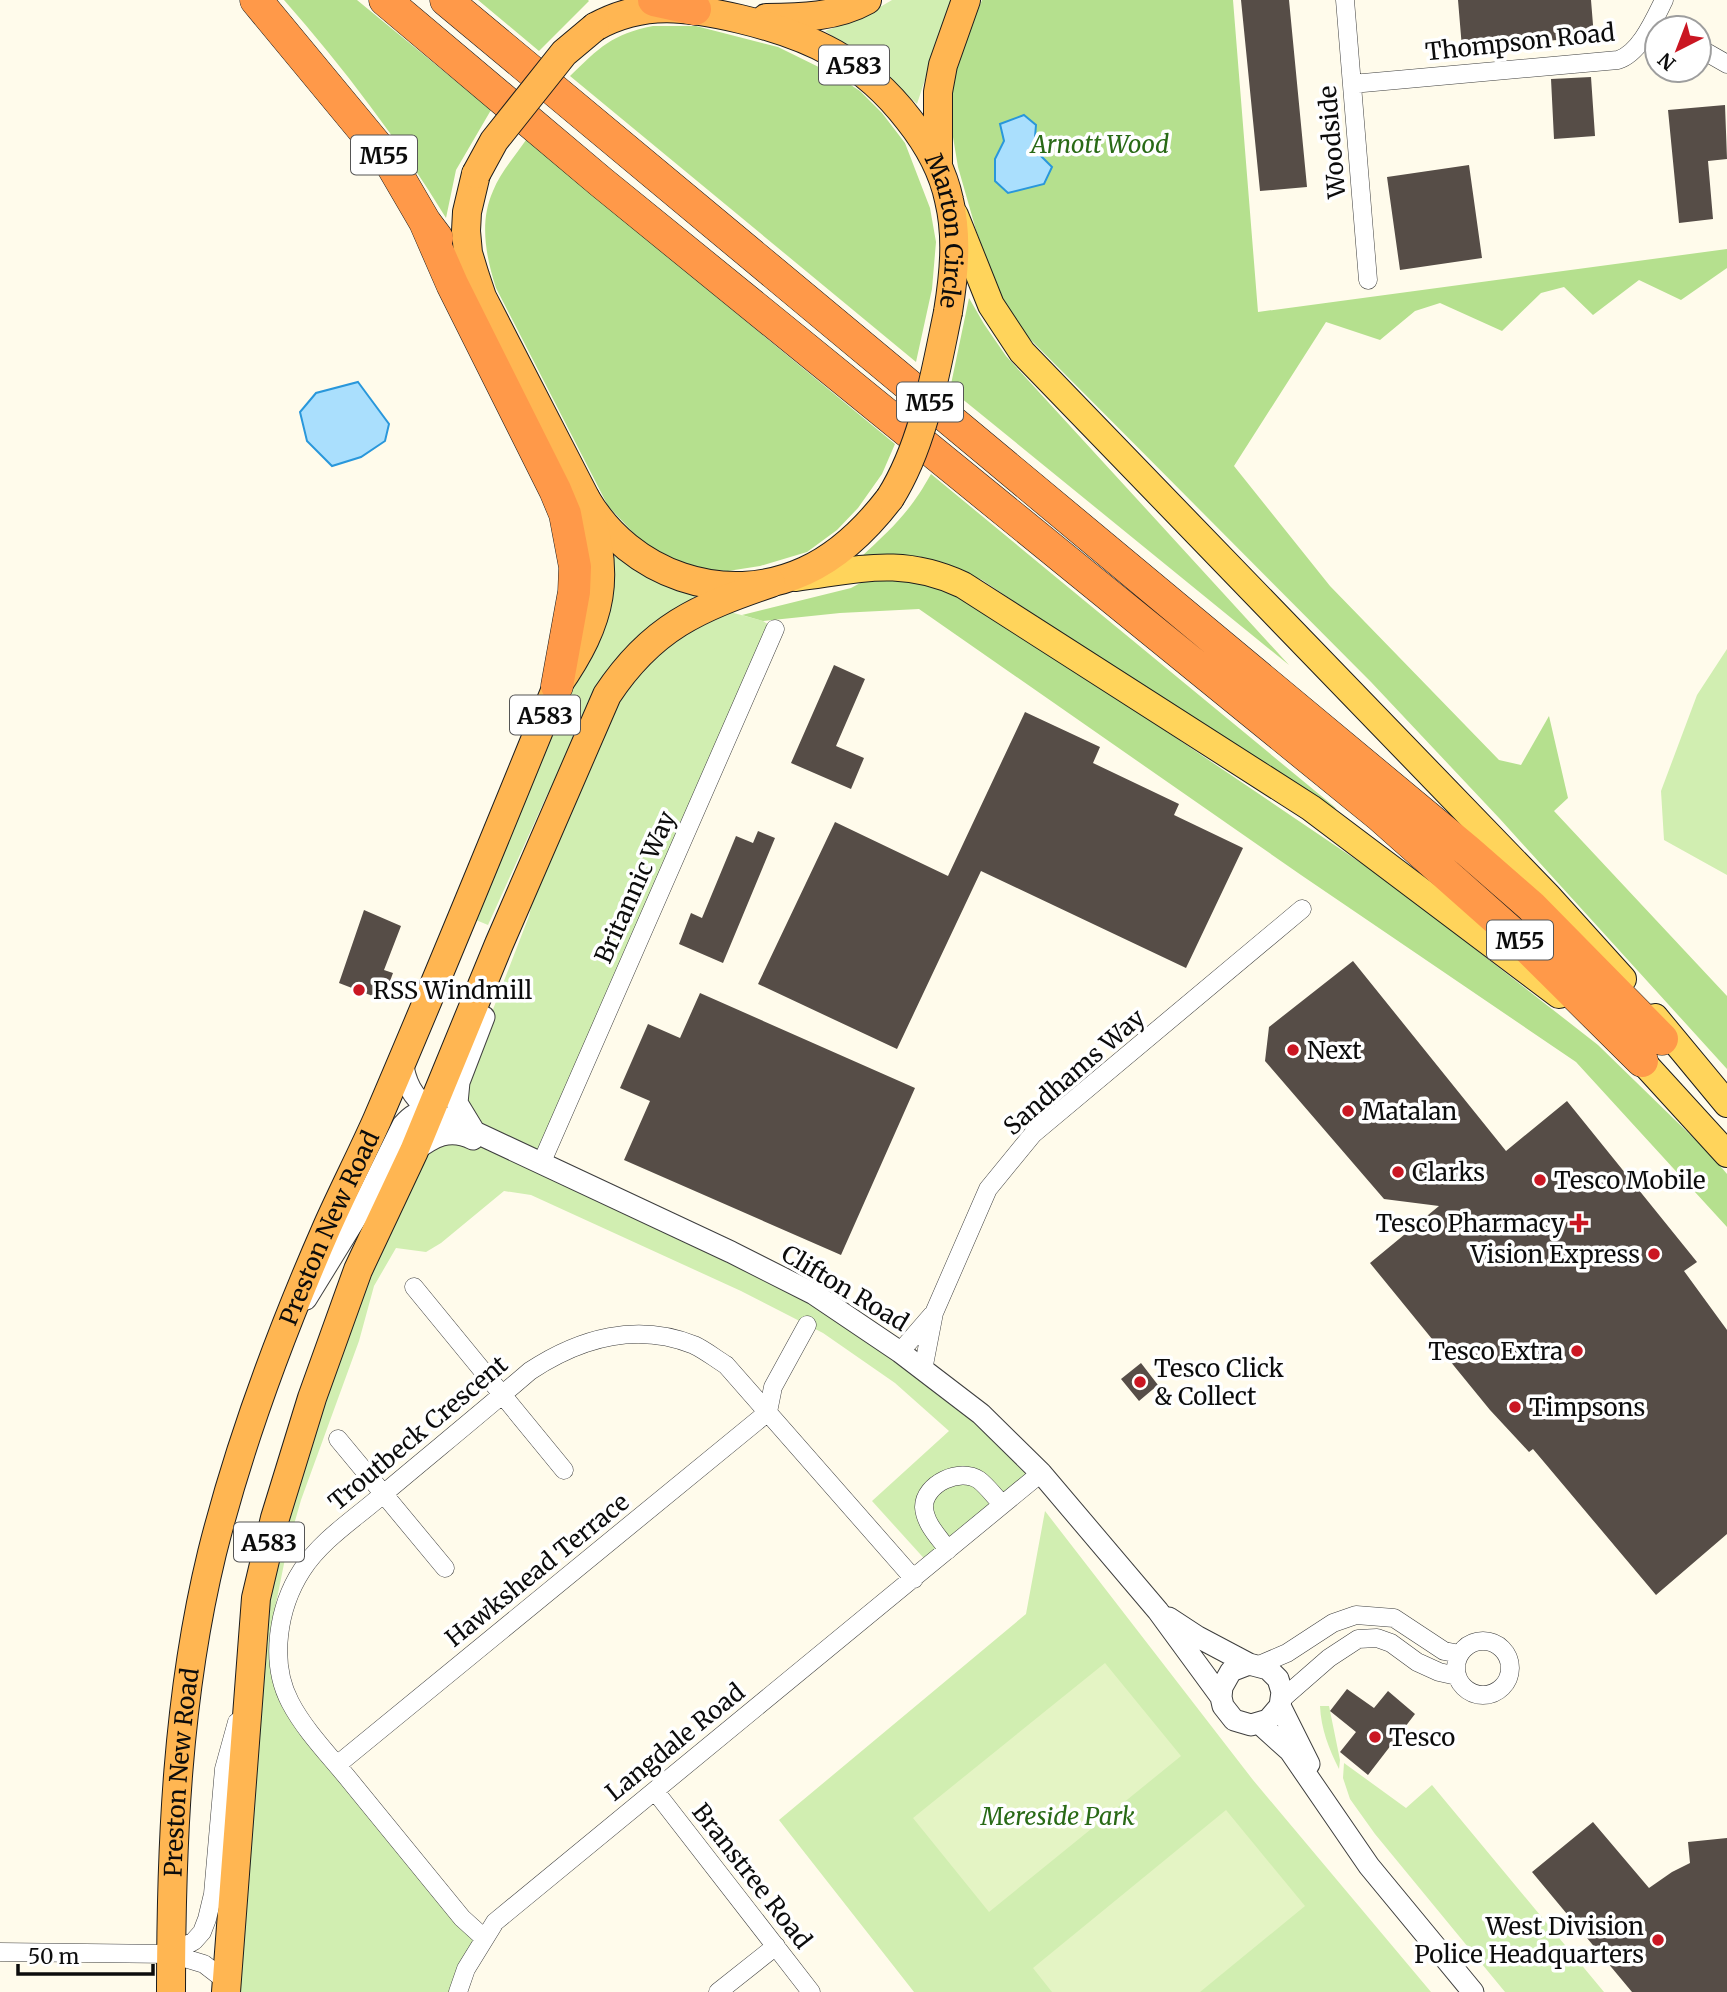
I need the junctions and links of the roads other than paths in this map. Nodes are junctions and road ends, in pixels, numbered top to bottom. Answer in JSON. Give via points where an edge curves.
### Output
{"nodes":[{"id":1,"x":256,"y":0,"type":"edge"},
{"id":2,"x":385,"y":0,"type":"edge"},
{"id":3,"x":446,"y":0,"type":"edge"},
{"id":4,"x":654,"y":0,"type":"edge"},
{"id":5,"x":867,"y":0,"type":"edge"},
{"id":6,"x":966,"y":0,"type":"edge"},
{"id":7,"x":1345,"y":0,"type":"edge"},
{"id":8,"x":695,"y":9,"type":"junction"},
{"id":9,"x":732,"y":18,"type":"junction"},
{"id":10,"x":1643,"y":40,"type":"edge"},
{"id":11,"x":1352,"y":85,"type":"junction"},
{"id":12,"x":938,"y":165,"type":"junction"},
{"id":13,"x":949,"y":201,"type":"junction"},
{"id":14,"x":425,"y":222,"type":"junction"},
{"id":15,"x":1368,"y":280,"type":"dead end"},
{"id":16,"x":482,"y":297,"type":"junction"},
{"id":17,"x":586,"y":499,"type":"junction"},
{"id":18,"x":779,"y":581,"type":"junction"},
{"id":19,"x":775,"y":629,"type":"dead end"},
{"id":20,"x":557,"y":686,"type":"junction"},
{"id":21,"x":1302,"y":909,"type":"dead end"},
{"id":22,"x":499,"y":944,"type":"junction"},
{"id":23,"x":1652,"y":1050,"type":"junction"},
{"id":24,"x":402,"y":1060,"type":"junction"},
{"id":25,"x":1727,"y":1104,"type":"edge"},
{"id":26,"x":430,"y":1111,"type":"junction"},
{"id":27,"x":474,"y":1131,"type":"junction"},
{"id":28,"x":414,"y":1151,"type":"junction"},
{"id":29,"x":1727,"y":1154,"type":"edge"},
{"id":30,"x":537,"y":1162,"type":"junction"},
{"id":31,"x":414,"y":1287,"type":"dead end"},
{"id":32,"x":934,"y":1313,"type":"junction"},
{"id":33,"x":807,"y":1325,"type":"dead end"},
{"id":34,"x":283,"y":1337,"type":"junction"},
{"id":35,"x":900,"y":1352,"type":"junction"},
{"id":36,"x":923,"y":1370,"type":"junction"},
{"id":37,"x":503,"y":1394,"type":"junction"},
{"id":38,"x":768,"y":1412,"type":"junction"},
{"id":39,"x":338,"y":1439,"type":"dead end"},
{"id":40,"x":564,"y":1469,"type":"dead end"},
{"id":41,"x":1041,"y":1473,"type":"junction"},
{"id":42,"x":384,"y":1493,"type":"junction"},
{"id":43,"x":1002,"y":1504,"type":"junction"},
{"id":44,"x":948,"y":1550,"type":"junction"},
{"id":45,"x":445,"y":1568,"type":"dead end"},
{"id":46,"x":914,"y":1579,"type":"junction"},
{"id":47,"x":1158,"y":1611,"type":"junction"},
{"id":48,"x":1460,"y":1654,"type":"junction"},
{"id":49,"x":1254,"y":1664,"type":"junction"},
{"id":50,"x":1457,"y":1676,"type":"junction"},
{"id":51,"x":249,"y":1681,"type":"junction"},
{"id":52,"x":1221,"y":1697,"type":"junction"},
{"id":53,"x":1281,"y":1703,"type":"junction"},
{"id":54,"x":1260,"y":1724,"type":"junction"},
{"id":55,"x":337,"y":1765,"type":"junction"},
{"id":56,"x":655,"y":1791,"type":"junction"},
{"id":57,"x":1333,"y":1814,"type":"junction"},
{"id":58,"x":484,"y":1938,"type":"junction"},
{"id":59,"x":776,"y":1947,"type":"junction"},
{"id":60,"x":0,"y":1952,"type":"edge"},
{"id":61,"x":171,"y":1954,"type":"junction"},
{"id":62,"x":226,"y":1987,"type":"edge"},
{"id":63,"x":171,"y":1992,"type":"edge"},
{"id":64,"x":458,"y":1992,"type":"edge"},
{"id":65,"x":718,"y":1992,"type":"edge"},
{"id":66,"x":811,"y":1992,"type":"edge"},
{"id":67,"x":1473,"y":1992,"type":"edge"}],
"edges":[{"from":1,"to":14,"type":"highway","number":"M55","via":[[390,162]]},
{"from":2,"to":23,"type":"highway","number":"M55","via":[[612,191],[1379,814]]},
{"from":3,"to":23,"type":"highway","number":"M55","via":[[1468,851],[1531,906]]},
{"from":4,"to":8,"type":"highway"},
{"from":5,"to":9,"type":"highway","number":"A583","via":[[839,11],[796,18]]},
{"from":6,"to":12,"type":"highway","number":"A583","via":[[938,92]]},
{"from":7,"to":11,"type":"street","name":"Woodside"},
{"from":8,"to":9,"type":"highway","name":"Marton Circle","number":"A583"},
{"from":8,"to":16,"type":"highway","name":"Marton Circle","number":"A583","bridge":true,"via":[[638,11],[595,27],[564,53],[494,141],[476,174],[467,212],[468,254]]},
{"from":9,"to":12,"type":"highway","name":"Marton Circle","number":"A583","via":[[824,46],[850,61],[895,102]]},
{"from":10,"to":11,"type":"street","name":"Thompson Road","via":[[1618,60]]},
{"from":11,"to":15,"type":"street","name":"Woodside"},
{"from":12,"to":13,"type":"highway","name":"Marton Circle","number":"A583"},
{"from":13,"to":18,"type":"highway","name":"Marton Circle","number":"A583","bridge":true,"via":[[954,261],[948,312],[919,431],[903,474],[890,498],[845,547]]},
{"from":13,"to":25,"type":"main road","via":[[991,305],[1022,352],[1546,895]]},
{"from":14,"to":16,"type":"highway"},
{"from":14,"to":20,"type":"highway","via":[[565,514],[575,567],[574,592]]},
{"from":16,"to":17,"type":"highway","name":"Marton Circle","number":"A583"},
{"from":17,"to":18,"type":"highway","name":"Marton Circle","number":"A583","via":[[617,540],[674,576],[717,585]]},
{"from":17,"to":20,"type":"highway","name":"Preston New Road","number":"A583","via":[[599,547],[598,600],[579,654]]},
{"from":18,"to":22,"type":"highway","name":"Preston New Road","number":"A583","via":[[678,621],[619,677],[590,730]]},
{"from":18,"to":23,"type":"main road","via":[[886,566],[942,575],[963,585],[1311,808],[1496,946]]},
{"from":19,"to":30,"type":"street","name":"Britannic Way"},
{"from":20,"to":24,"type":"highway","name":"Preston New Road","number":"A583"},
{"from":21,"to":32,"type":"street","name":"Sandhams Way","via":[[1033,1134],[988,1189]]},
{"from":22,"to":26,"type":"highway","name":"Preston New Road","number":"A583"},
{"from":22,"to":27,"type":"street","via":[[498,978],[458,1082],[457,1103]]},
{"from":23,"to":25,"type":"main road"},
{"from":23,"to":29,"type":"main road"},
{"from":24,"to":26,"type":"street","via":[[410,1091]]},
{"from":24,"to":34,"type":"highway","name":"Preston New Road","number":"A583"},
{"from":26,"to":27,"type":"street","name":"Clifton Road"},
{"from":26,"to":28,"type":"highway","name":"Preston New Road","number":"A583"},
{"from":26,"to":34,"type":"street","number":"A583","via":[[411,1116],[403,1125],[362,1208]]},
{"from":27,"to":30,"type":"street","name":"Clifton Road"},
{"from":28,"to":30,"type":"street","via":[[435,1135],[462,1134],[516,1160]]},
{"from":28,"to":51,"type":"highway","name":"Preston New Road","number":"A583","via":[[358,1270],[303,1425],[256,1598]]},
{"from":30,"to":35,"type":"street","name":"Clifton Road","via":[[814,1294]]},
{"from":31,"to":37,"type":"street"},
{"from":32,"to":35,"type":"street","name":"Sandhams Way"},
{"from":32,"to":36,"type":"street","name":"Sandhams Way"},
{"from":33,"to":38,"type":"street","via":[[773,1387]]},
{"from":34,"to":61,"type":"highway","name":"Preston New Road","number":"A583","via":[[253,1413],[220,1521],[189,1665],[174,1814]]},
{"from":35,"to":36,"type":"street","name":"Clifton Road"},
{"from":36,"to":41,"type":"street","name":"Clifton Road","via":[[981,1414]]},
{"from":37,"to":38,"type":"street","name":"Troutbeck Crescent","via":[[530,1371],[572,1347],[641,1333],[696,1346],[726,1365]]},
{"from":37,"to":40,"type":"street"},
{"from":37,"to":42,"type":"street","name":"Troutbeck Crescent"},
{"from":38,"to":46,"type":"street","name":"Troutbeck Crescent"},
{"from":38,"to":55,"type":"street","name":"Hawkshead Terrace"},
{"from":39,"to":42,"type":"street"},
{"from":41,"to":43,"type":"street","name":"Langdale Road"},
{"from":41,"to":47,"type":"street","name":"Clifton Road"},
{"from":42,"to":45,"type":"street"},
{"from":42,"to":55,"type":"street","name":"Troutbeck Crescent","via":[[321,1547],[302,1570],[290,1594],[278,1642],[282,1683],[290,1703]]},
{"from":43,"to":44,"type":"street","name":"Langdale Road"},
{"from":43,"to":44,"type":"street","via":[[972,1477],[957,1475],[940,1483],[924,1509]]},
{"from":44,"to":46,"type":"street","name":"Langdale Road"},
{"from":46,"to":56,"type":"street","name":"Langdale Road"},
{"from":47,"to":49,"type":"street","name":"Clifton Road"},
{"from":47,"to":52,"type":"street","name":"Clifton Road"},
{"from":48,"to":49,"type":"street","via":[[1444,1651],[1394,1618],[1356,1615],[1333,1622],[1287,1653]]},
{"from":48,"to":50,"type":"street"},
{"from":48,"to":50,"type":"street","via":[[1470,1644],[1489,1642],[1504,1652],[1510,1671],[1500,1690],[1481,1696],[1461,1685]]},
{"from":49,"to":52,"type":"street","via":[[1231,1671]]},
{"from":49,"to":53,"type":"street","name":"Clifton Road","via":[[1268,1668],[1278,1679]]},
{"from":50,"to":53,"type":"street","via":[[1417,1662],[1391,1643],[1358,1639],[1329,1658]]},
{"from":51,"to":61,"type":"street","via":[[224,1769],[207,1919],[194,1941]]},
{"from":51,"to":62,"type":"highway","name":"Preston New Road","number":"A583"},
{"from":52,"to":54,"type":"street","name":"Clifton Road","via":[[1234,1720]]},
{"from":53,"to":54,"type":"street","via":[[1275,1714]]},
{"from":53,"to":57,"type":"street","name":"Clifton Road"},
{"from":54,"to":57,"type":"street","name":"Clifton Road","via":[[1290,1751]]},
{"from":55,"to":58,"type":"street","name":"Troutbeck Crescent","via":[[462,1918]]},
{"from":56,"to":58,"type":"street","name":"Langdale Road","via":[[510,1909]]},
{"from":56,"to":59,"type":"street","name":"Branstree Road"},
{"from":57,"to":67,"type":"street","name":"Clifton Road","via":[[1369,1866]]},
{"from":58,"to":64,"type":"street","name":"Langdale Road"},
{"from":59,"to":65,"type":"street"},
{"from":59,"to":66,"type":"street","name":"Branstree Road"},
{"from":60,"to":61,"type":"street"},
{"from":61,"to":62,"type":"street","via":[[205,1964]]},
{"from":61,"to":63,"type":"highway","name":"Preston New Road","number":"A583"}]}
